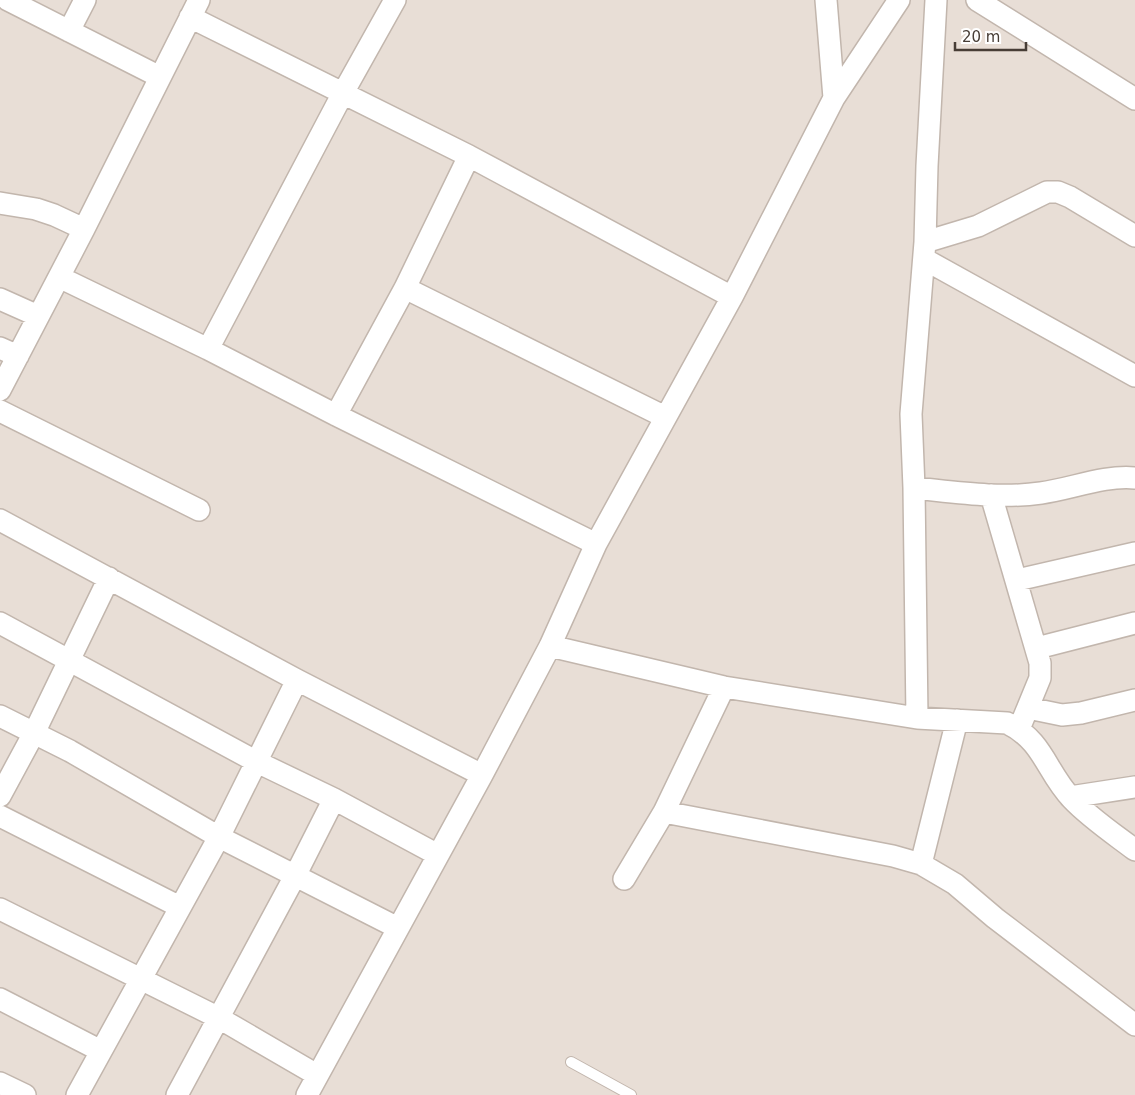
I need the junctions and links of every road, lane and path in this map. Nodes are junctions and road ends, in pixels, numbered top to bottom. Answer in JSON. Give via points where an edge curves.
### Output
{"nodes":[{"id":1,"x":9,"y":0,"type":"edge"},
{"id":2,"x":85,"y":0,"type":"edge"},
{"id":3,"x":395,"y":0,"type":"edge"},
{"id":4,"x":826,"y":0,"type":"edge"},
{"id":5,"x":899,"y":0,"type":"edge"},
{"id":6,"x":936,"y":0,"type":"edge"},
{"id":7,"x":977,"y":0,"type":"edge"},
{"id":8,"x":195,"y":8,"type":"edge"},
{"id":9,"x":69,"y":31,"type":"junction"},
{"id":10,"x":160,"y":77,"type":"junction"},
{"id":11,"x":343,"y":93,"type":"junction"},
{"id":12,"x":834,"y":98,"type":"junction"},
{"id":13,"x":1135,"y":99,"type":"edge"},
{"id":14,"x":469,"y":156,"type":"junction"},
{"id":15,"x":0,"y":203,"type":"edge"},
{"id":16,"x":84,"y":229,"type":"junction"},
{"id":17,"x":1135,"y":236,"type":"edge"},
{"id":18,"x":925,"y":250,"type":"junction"},
{"id":19,"x":59,"y":277,"type":"junction"},
{"id":20,"x":405,"y":288,"type":"junction"},
{"id":21,"x":732,"y":297,"type":"junction"},
{"id":22,"x":0,"y":299,"type":"edge"},
{"id":23,"x":38,"y":316,"type":"junction"},
{"id":24,"x":208,"y":349,"type":"junction"},
{"id":25,"x":9,"y":352,"type":"edge"},
{"id":26,"x":1135,"y":376,"type":"edge"},
{"id":27,"x":0,"y":390,"type":"edge"},
{"id":28,"x":0,"y":412,"type":"edge"},
{"id":29,"x":336,"y":416,"type":"junction"},
{"id":30,"x":665,"y":416,"type":"junction"},
{"id":31,"x":1135,"y":478,"type":"edge"},
{"id":32,"x":914,"y":488,"type":"junction"},
{"id":33,"x":991,"y":495,"type":"junction"},
{"id":34,"x":199,"y":510,"type":"dead end"},
{"id":35,"x":0,"y":520,"type":"edge"},
{"id":36,"x":596,"y":544,"type":"junction"},
{"id":37,"x":1135,"y":553,"type":"edge"},
{"id":38,"x":108,"y":578,"type":"junction"},
{"id":39,"x":1017,"y":580,"type":"junction"},
{"id":40,"x":0,"y":623,"type":"edge"},
{"id":41,"x":1135,"y":623,"type":"edge"},
{"id":42,"x":550,"y":646,"type":"junction"},
{"id":43,"x":1037,"y":648,"type":"junction"},
{"id":44,"x":70,"y":660,"type":"junction"},
{"id":45,"x":297,"y":680,"type":"junction"},
{"id":46,"x":724,"y":687,"type":"junction"},
{"id":47,"x":1135,"y":700,"type":"edge"},
{"id":48,"x":1028,"y":708,"type":"junction"},
{"id":49,"x":0,"y":716,"type":"edge"},
{"id":50,"x":917,"y":718,"type":"junction"},
{"id":51,"x":957,"y":720,"type":"junction"},
{"id":52,"x":1019,"y":729,"type":"junction"},
{"id":53,"x":34,"y":733,"type":"junction"},
{"id":54,"x":257,"y":762,"type":"junction"},
{"id":55,"x":482,"y":776,"type":"junction"},
{"id":56,"x":1135,"y":787,"type":"edge"},
{"id":57,"x":0,"y":796,"type":"edge"},
{"id":58,"x":1070,"y":797,"type":"junction"},
{"id":59,"x":334,"y":800,"type":"junction"},
{"id":60,"x":664,"y":812,"type":"junction"},
{"id":61,"x":0,"y":816,"type":"edge"},
{"id":62,"x":219,"y":837,"type":"junction"},
{"id":63,"x":1135,"y":850,"type":"edge"},
{"id":64,"x":438,"y":854,"type":"junction"},
{"id":65,"x":921,"y":864,"type":"junction"},
{"id":66,"x":295,"y":876,"type":"junction"},
{"id":67,"x":624,"y":879,"type":"dead end"},
{"id":68,"x":180,"y":907,"type":"junction"},
{"id":69,"x":0,"y":909,"type":"edge"},
{"id":70,"x":398,"y":928,"type":"junction"},
{"id":71,"x":141,"y":980,"type":"junction"},
{"id":72,"x":0,"y":1000,"type":"edge"},
{"id":73,"x":218,"y":1018,"type":"junction"},
{"id":74,"x":1135,"y":1025,"type":"edge"},
{"id":75,"x":101,"y":1051,"type":"junction"},
{"id":76,"x":570,"y":1062,"type":"dead end"},
{"id":77,"x":317,"y":1075,"type":"junction"},
{"id":78,"x":0,"y":1082,"type":"edge"},
{"id":79,"x":25,"y":1095,"type":"edge"},
{"id":80,"x":76,"y":1095,"type":"edge"},
{"id":81,"x":177,"y":1095,"type":"edge"},
{"id":82,"x":307,"y":1095,"type":"edge"},
{"id":83,"x":631,"y":1095,"type":"edge"}],
"edges":[{"from":1,"to":9,"type":"street"},
{"from":2,"to":9,"type":"street"},
{"from":3,"to":11,"type":"street"},
{"from":4,"to":12,"type":"street"},
{"from":5,"to":12,"type":"street"},
{"from":6,"to":18,"type":"street"},
{"from":7,"to":13,"type":"street"},
{"from":8,"to":10,"type":"street"},
{"from":8,"to":11,"type":"street"},
{"from":9,"to":10,"type":"street"},
{"from":10,"to":16,"type":"street"},
{"from":11,"to":14,"type":"street"},
{"from":11,"to":24,"type":"street"},
{"from":12,"to":21,"type":"street"},
{"from":14,"to":20,"type":"street"},
{"from":14,"to":21,"type":"street"},
{"from":15,"to":16,"type":"street","via":[[45,212]]},
{"from":16,"to":19,"type":"street"},
{"from":17,"to":18,"type":"street","via":[[1070,197],[1047,192]]},
{"from":18,"to":26,"type":"street"},
{"from":18,"to":32,"type":"street","via":[[912,414]]},
{"from":19,"to":23,"type":"street"},
{"from":19,"to":24,"type":"street"},
{"from":20,"to":29,"type":"street"},
{"from":20,"to":30,"type":"street"},
{"from":21,"to":30,"type":"street"},
{"from":22,"to":23,"type":"street"},
{"from":23,"to":25,"type":"street"},
{"from":24,"to":29,"type":"street"},
{"from":25,"to":27,"type":"street"},
{"from":28,"to":34,"type":"street"},
{"from":29,"to":36,"type":"street"},
{"from":30,"to":36,"type":"street"},
{"from":31,"to":33,"type":"street","via":[[1107,480],[1040,494]]},
{"from":32,"to":33,"type":"street"},
{"from":32,"to":50,"type":"street"},
{"from":33,"to":39,"type":"street"},
{"from":35,"to":38,"type":"street"},
{"from":36,"to":42,"type":"street"},
{"from":37,"to":39,"type":"street"},
{"from":38,"to":44,"type":"street"},
{"from":38,"to":45,"type":"street"},
{"from":39,"to":43,"type":"street"},
{"from":40,"to":44,"type":"street"},
{"from":41,"to":43,"type":"street"},
{"from":42,"to":46,"type":"street"},
{"from":42,"to":55,"type":"street"},
{"from":43,"to":48,"type":"street","via":[[1040,678]]},
{"from":44,"to":53,"type":"street"},
{"from":44,"to":54,"type":"street"},
{"from":45,"to":54,"type":"street"},
{"from":45,"to":55,"type":"street"},
{"from":46,"to":50,"type":"street"},
{"from":46,"to":60,"type":"street"},
{"from":47,"to":48,"type":"street","via":[[1062,715]]},
{"from":48,"to":52,"type":"street"},
{"from":49,"to":53,"type":"street"},
{"from":50,"to":51,"type":"street"},
{"from":51,"to":52,"type":"street","via":[[1007,723]]},
{"from":51,"to":65,"type":"street"},
{"from":52,"to":58,"type":"street","via":[[1042,754]]},
{"from":53,"to":57,"type":"street"},
{"from":53,"to":62,"type":"street"},
{"from":54,"to":59,"type":"street"},
{"from":54,"to":62,"type":"street"},
{"from":55,"to":64,"type":"street"},
{"from":56,"to":58,"type":"street"},
{"from":58,"to":63,"type":"street"},
{"from":59,"to":64,"type":"street"},
{"from":59,"to":66,"type":"street"},
{"from":60,"to":65,"type":"street"},
{"from":60,"to":67,"type":"street"},
{"from":61,"to":68,"type":"street"},
{"from":62,"to":66,"type":"street"},
{"from":62,"to":68,"type":"street"},
{"from":64,"to":70,"type":"street"},
{"from":65,"to":74,"type":"street","via":[[955,884]]},
{"from":66,"to":70,"type":"street"},
{"from":66,"to":73,"type":"street"},
{"from":68,"to":71,"type":"street"},
{"from":69,"to":71,"type":"street"},
{"from":70,"to":77,"type":"street"},
{"from":71,"to":73,"type":"street"},
{"from":71,"to":75,"type":"street"},
{"from":72,"to":75,"type":"street"},
{"from":73,"to":77,"type":"street"},
{"from":73,"to":81,"type":"street"},
{"from":75,"to":80,"type":"street"},
{"from":76,"to":83,"type":"lane"},
{"from":77,"to":82,"type":"street"},
{"from":78,"to":79,"type":"street"}]}
